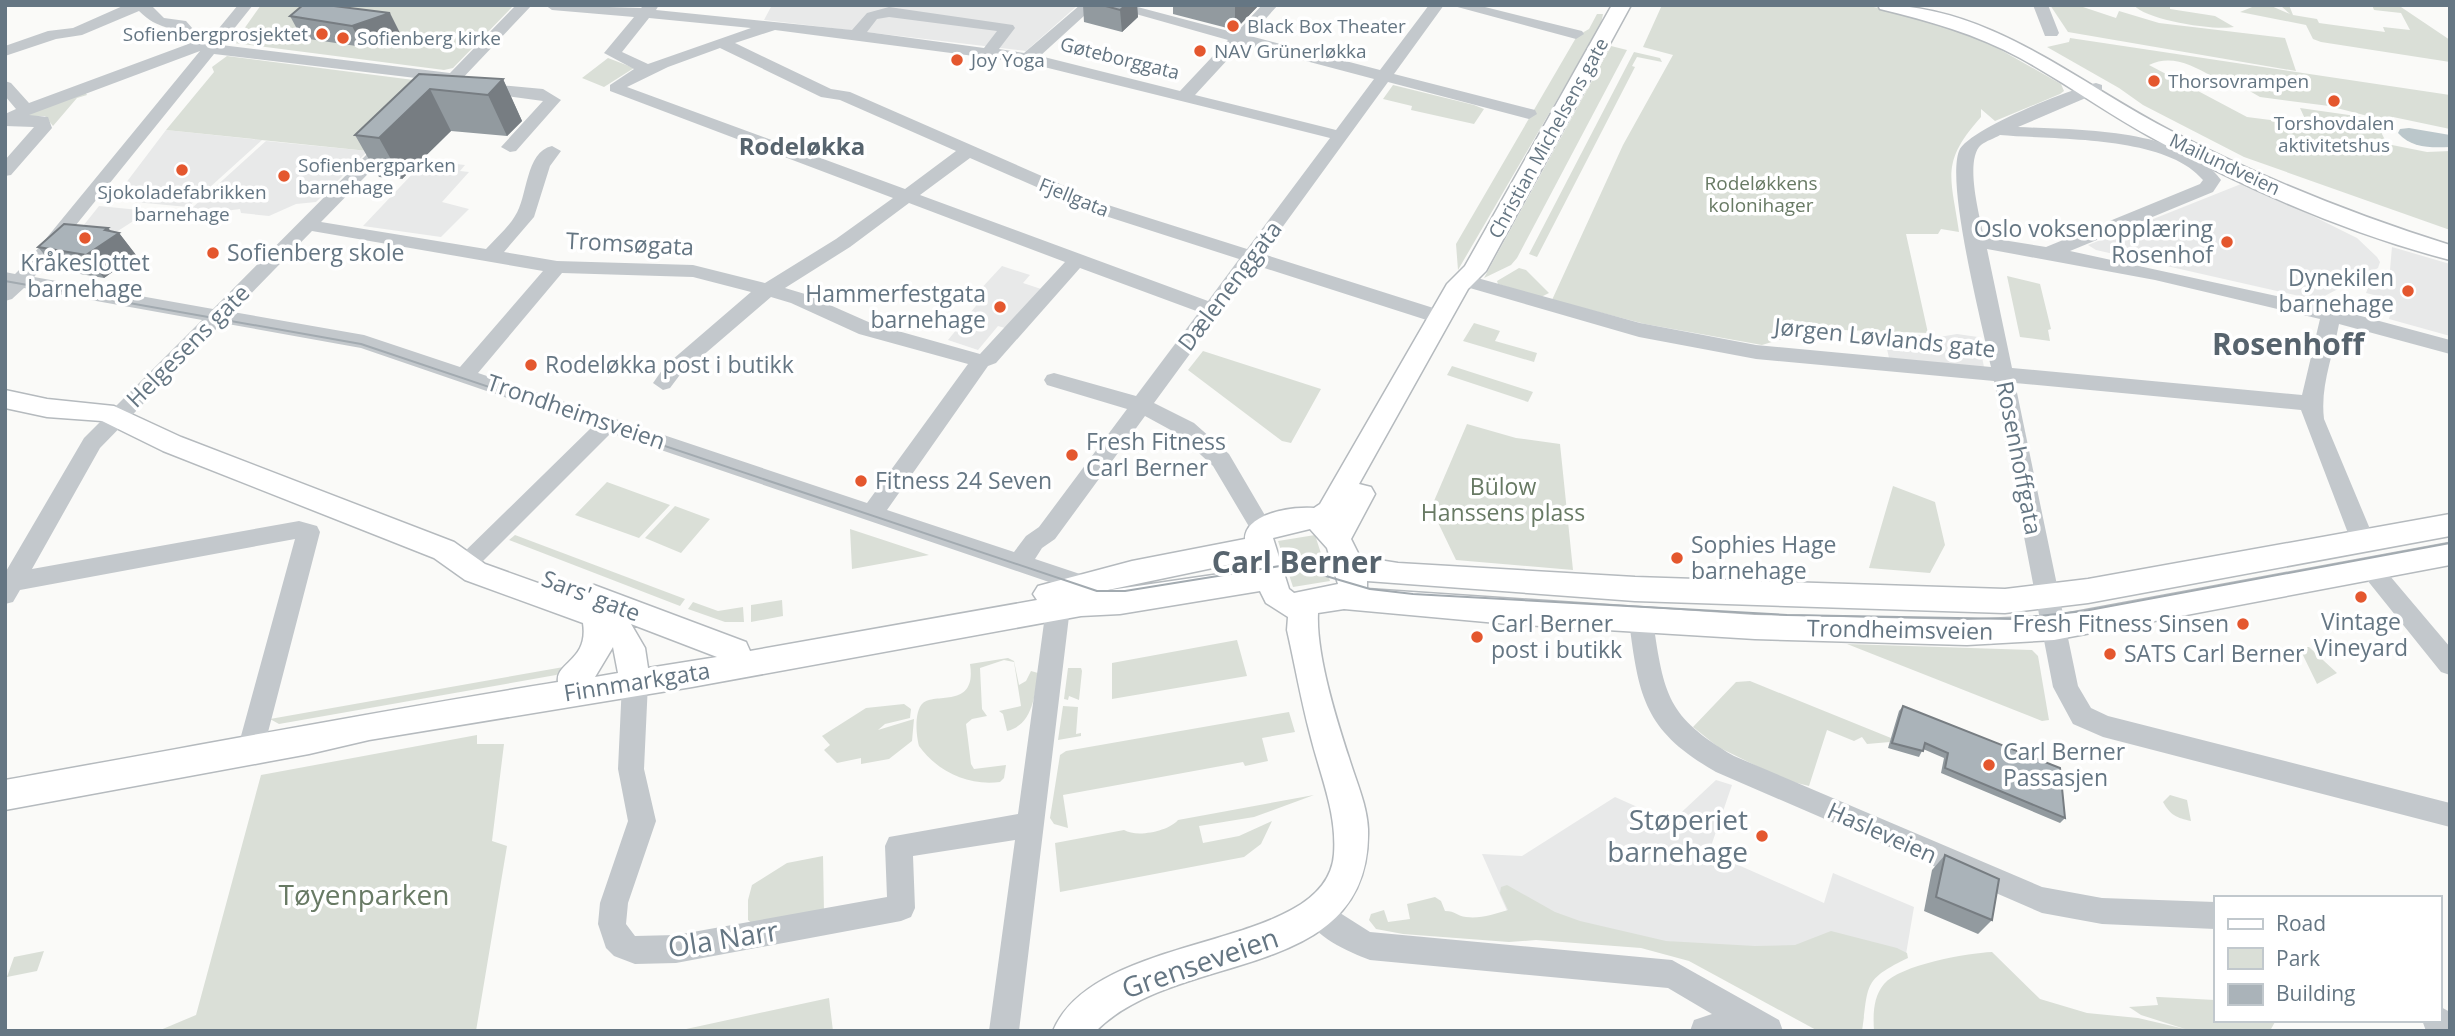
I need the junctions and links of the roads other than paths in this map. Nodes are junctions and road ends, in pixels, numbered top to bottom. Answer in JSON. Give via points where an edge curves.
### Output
{"nodes":[{"id":1,"x":140,"y":5,"type":"edge"},
{"id":2,"x":246,"y":5,"type":"edge"},
{"id":3,"x":525,"y":5,"type":"edge"},
{"id":4,"x":552,"y":5,"type":"edge"},
{"id":5,"x":1089,"y":5,"type":"edge"},
{"id":6,"x":1111,"y":5,"type":"edge"},
{"id":7,"x":1271,"y":5,"type":"edge"},
{"id":8,"x":1437,"y":5,"type":"edge"},
{"id":9,"x":1457,"y":5,"type":"edge"},
{"id":10,"x":1622,"y":5,"type":"edge"},
{"id":11,"x":1887,"y":5,"type":"edge"},
{"id":12,"x":1918,"y":5,"type":"edge"},
{"id":13,"x":2039,"y":5,"type":"edge"},
{"id":14,"x":648,"y":9,"type":"edge"},
{"id":15,"x":774,"y":25,"type":"junction"},
{"id":16,"x":2051,"y":33,"type":"dead end"},
{"id":17,"x":1576,"y":34,"type":"dead end"},
{"id":18,"x":856,"y":35,"type":"junction"},
{"id":19,"x":1241,"y":38,"type":"junction"},
{"id":20,"x":722,"y":43,"type":"junction"},
{"id":21,"x":2016,"y":45,"type":"junction"},
{"id":22,"x":204,"y":48,"type":"junction"},
{"id":23,"x":5,"y":51,"type":"edge"},
{"id":24,"x":989,"y":52,"type":"junction"},
{"id":25,"x":1028,"y":58,"type":"junction"},
{"id":26,"x":646,"y":69,"type":"junction"},
{"id":27,"x":1378,"y":74,"type":"junction"},
{"id":28,"x":450,"y":82,"type":"junction"},
{"id":29,"x":5,"y":86,"type":"edge"},
{"id":30,"x":615,"y":86,"type":"joint"},
{"id":31,"x":2092,"y":90,"type":"junction"},
{"id":32,"x":1184,"y":96,"type":"junction"},
{"id":33,"x":26,"y":110,"type":"junction"},
{"id":34,"x":420,"y":111,"type":"edge"},
{"id":35,"x":1529,"y":114,"type":"dead end"},
{"id":36,"x":7,"y":120,"type":"edge"},
{"id":37,"x":1994,"y":129,"type":"junction"},
{"id":38,"x":401,"y":131,"type":"edge"},
{"id":39,"x":1341,"y":136,"type":"junction"},
{"id":40,"x":510,"y":147,"type":"dead end"},
{"id":41,"x":552,"y":151,"type":"dead end"},
{"id":42,"x":968,"y":151,"type":"junction"},
{"id":43,"x":5,"y":171,"type":"edge"},
{"id":44,"x":905,"y":196,"type":"junction"},
{"id":45,"x":308,"y":225,"type":"junction"},
{"id":46,"x":1976,"y":242,"type":"junction"},
{"id":47,"x":2450,"y":245,"type":"edge"},
{"id":48,"x":2051,"y":252,"type":"junction"},
{"id":49,"x":2450,"y":253,"type":"edge"},
{"id":50,"x":491,"y":255,"type":"junction"},
{"id":51,"x":1250,"y":258,"type":"junction"},
{"id":52,"x":1077,"y":260,"type":"junction"},
{"id":53,"x":557,"y":267,"type":"junction"},
{"id":54,"x":13,"y":279,"type":"edge"},
{"id":55,"x":1470,"y":279,"type":"junction"},
{"id":56,"x":767,"y":291,"type":"junction"},
{"id":57,"x":5,"y":295,"type":"edge"},
{"id":58,"x":1212,"y":310,"type":"junction"},
{"id":59,"x":2331,"y":314,"type":"junction"},
{"id":60,"x":221,"y":315,"type":"junction"},
{"id":61,"x":1440,"y":317,"type":"junction"},
{"id":62,"x":2450,"y":346,"type":"edge"},
{"id":63,"x":981,"y":361,"type":"junction"},
{"id":64,"x":467,"y":374,"type":"junction"},
{"id":65,"x":2004,"y":376,"type":"junction"},
{"id":66,"x":1054,"y":380,"type":"dead end"},
{"id":67,"x":663,"y":383,"type":"dead end"},
{"id":68,"x":5,"y":399,"type":"edge"},
{"id":69,"x":2310,"y":403,"type":"junction"},
{"id":70,"x":1142,"y":405,"type":"junction"},
{"id":71,"x":111,"y":423,"type":"junction"},
{"id":72,"x":609,"y":423,"type":"junction"},
{"id":73,"x":872,"y":513,"type":"junction"},
{"id":74,"x":2450,"y":525,"type":"edge"},
{"id":75,"x":1328,"y":529,"type":"junction"},
{"id":76,"x":1261,"y":538,"type":"junction"},
{"id":77,"x":2363,"y":541,"type":"junction"},
{"id":78,"x":2450,"y":554,"type":"edge"},
{"id":79,"x":462,"y":556,"type":"junction"},
{"id":80,"x":1019,"y":563,"type":"junction"},
{"id":81,"x":2371,"y":569,"type":"junction"},
{"id":82,"x":1348,"y":582,"type":"junction"},
{"id":83,"x":7,"y":587,"type":"edge"},
{"id":84,"x":1094,"y":588,"type":"junction"},
{"id":85,"x":1284,"y":594,"type":"junction"},
{"id":86,"x":2047,"y":598,"type":"junction"},
{"id":87,"x":1134,"y":600,"type":"junction"},
{"id":88,"x":1058,"y":608,"type":"junction"},
{"id":89,"x":596,"y":617,"type":"junction"},
{"id":90,"x":1641,"y":621,"type":"junction"},
{"id":91,"x":2054,"y":628,"type":"junction"},
{"id":92,"x":735,"y":651,"type":"junction"},
{"id":93,"x":2450,"y":665,"type":"edge"},
{"id":94,"x":635,"y":676,"type":"junction"},
{"id":95,"x":572,"y":679,"type":"junction"},
{"id":96,"x":254,"y":736,"type":"junction"},
{"id":97,"x":5,"y":781,"type":"edge"},
{"id":98,"x":5,"y":795,"type":"edge"},
{"id":99,"x":2450,"y":815,"type":"edge"},
{"id":100,"x":1029,"y":825,"type":"junction"},
{"id":101,"x":1318,"y":913,"type":"junction"},
{"id":102,"x":2214,"y":916,"type":"edge"},
{"id":103,"x":1760,"y":1026,"type":"edge"},
{"id":104,"x":1004,"y":1031,"type":"edge"},
{"id":105,"x":1072,"y":1031,"type":"edge"},
{"id":106,"x":1705,"y":1031,"type":"edge"}],
"edges":[{"from":1,"to":22,"type":"street","via":[[159,22],[181,24]]},
{"from":1,"to":23,"type":"street","via":[[76,32],[54,34]]},
{"from":2,"to":22,"type":"street"},
{"from":3,"to":28,"type":"street"},
{"from":4,"to":14,"type":"street","name":"Gøteborggata"},
{"from":5,"to":25,"type":"street"},
{"from":6,"to":19,"type":"street"},
{"from":7,"to":19,"type":"street"},
{"from":8,"to":27,"type":"street","name":"Dælenenggata"},
{"from":9,"to":17,"type":"street"},
{"from":10,"to":55,"type":"main road","name":"Christian Michelsens gate"},
{"from":11,"to":21,"type":"main road"},
{"from":12,"to":21,"type":"main road"},
{"from":13,"to":16,"type":"street"},
{"from":14,"to":15,"type":"street","name":"Gøteborggata"},
{"from":14,"to":26,"type":"street","via":[[612,53]]},
{"from":15,"to":18,"type":"street","name":"Gøteborggata"},
{"from":15,"to":20,"type":"street"},
{"from":18,"to":24,"type":"street","name":"Gøteborggata"},
{"from":18,"to":24,"type":"street","via":[[872,16],[889,12],[1007,28]]},
{"from":19,"to":27,"type":"street"},
{"from":19,"to":32,"type":"street"},
{"from":20,"to":26,"type":"street"},
{"from":20,"to":42,"type":"street","name":"Fjellgata","via":[[827,93],[845,96]]},
{"from":21,"to":31,"type":"main road","name":"Mailundveien"},
{"from":22,"to":28,"type":"street"},
{"from":22,"to":33,"type":"street"},
{"from":22,"to":54,"type":"street"},
{"from":24,"to":25,"type":"street","name":"Gøteborggata"},
{"from":25,"to":32,"type":"street","name":"Gøteborggata"},
{"from":26,"to":30,"type":"street"},
{"from":27,"to":35,"type":"street"},
{"from":27,"to":39,"type":"street","name":"Dælenenggata"},
{"from":28,"to":34,"type":"street"},
{"from":28,"to":40,"type":"street","via":[[551,97],[551,104]]},
{"from":29,"to":33,"type":"street"},
{"from":30,"to":44,"type":"street"},
{"from":31,"to":37,"type":"street","name":"Rosenhoffgata"},
{"from":31,"to":47,"type":"main road","name":"Mailundveien","via":[[2260,175]]},
{"from":31,"to":49,"type":"main road","name":"Mailundveien","via":[[2166,137],[2255,179]]},
{"from":32,"to":39,"type":"street","name":"Gøteborggata"},
{"from":33,"to":36,"type":"street"},
{"from":36,"to":43,"type":"street","via":[[37,119],[43,124]]},
{"from":37,"to":46,"type":"street","name":"Rosenhoffgata","via":[[1968,151],[1964,184]]},
{"from":37,"to":48,"type":"street","via":[[2136,143],[2203,167],[2212,180],[2207,188]]},
{"from":38,"to":45,"type":"street","name":"Helgesens gate"},
{"from":39,"to":51,"type":"street","name":"Dælenenggata"},
{"from":41,"to":50,"type":"street","via":[[541,166],[525,217]]},
{"from":42,"to":44,"type":"street"},
{"from":42,"to":51,"type":"street","name":"Fjellgata","via":[[1102,209]]},
{"from":44,"to":52,"type":"street"},
{"from":44,"to":56,"type":"street","via":[[826,255]]},
{"from":45,"to":50,"type":"street","name":"Tromsøgata"},
{"from":45,"to":60,"type":"street","name":"Helgesens gate"},
{"from":46,"to":48,"type":"street"},
{"from":46,"to":65,"type":"street","name":"Rosenhoffgata"},
{"from":48,"to":59,"type":"street","via":[[2183,277]]},
{"from":50,"to":53,"type":"street","name":"Tromsøgata"},
{"from":51,"to":58,"type":"street","name":"Dælenenggata"},
{"from":51,"to":61,"type":"street","name":"Fjellgata"},
{"from":52,"to":58,"type":"street"},
{"from":52,"to":63,"type":"street","via":[[989,358]]},
{"from":53,"to":56,"type":"street","name":"Tromsøgata","via":[[692,271]]},
{"from":53,"to":64,"type":"street"},
{"from":54,"to":57,"type":"street"},
{"from":54,"to":60,"type":"street","name":"Trondheimsveien"},
{"from":55,"to":61,"type":"main road","name":"Christian Michelsens gate"},
{"from":55,"to":65,"type":"street","name":"Jørgen Løvlands gate","via":[[1625,327],[1756,352]]},
{"from":55,"to":75,"type":"main road","name":"Christian Michelsens gate"},
{"from":56,"to":63,"type":"street","name":"Tromsøgata","via":[[798,298],[866,330]]},
{"from":56,"to":67,"type":"street","via":[[695,350]]},
{"from":58,"to":70,"type":"street","name":"Dælenenggata"},
{"from":59,"to":62,"type":"street"},
{"from":59,"to":69,"type":"street","via":[[2328,343]]},
{"from":60,"to":64,"type":"street","name":"Trondheimsveien","via":[[356,340]]},
{"from":60,"to":71,"type":"street","name":"Helgesens gate"},
{"from":61,"to":75,"type":"main road","name":"Christian Michelsens gate","via":[[1330,511]]},
{"from":63,"to":73,"type":"street"},
{"from":64,"to":72,"type":"street","name":"Trondheimsveien"},
{"from":65,"to":69,"type":"street","name":"Jørgen Løvlands gate"},
{"from":65,"to":86,"type":"street","name":"Rosenhoffgata"},
{"from":66,"to":70,"type":"street"},
{"from":68,"to":71,"type":"main road","name":"Sars' gate"},
{"from":69,"to":77,"type":"street"},
{"from":70,"to":76,"type":"street","via":[[1214,453],[1231,475]]},
{"from":70,"to":80,"type":"street","name":"Dælenenggata","via":[[1047,533]]},
{"from":71,"to":79,"type":"main road","name":"Sars' gate","via":[[132,439],[172,444]]},
{"from":71,"to":83,"type":"street","name":"Helgesens gate","via":[[79,463]]},
{"from":72,"to":73,"type":"street","name":"Trondheimsveien"},
{"from":72,"to":79,"type":"street"},
{"from":73,"to":80,"type":"street","name":"Trondheimsveien"},
{"from":74,"to":77,"type":"main road","name":"Trondheimsveien"},
{"from":75,"to":76,"type":"main road","name":"Finnmarkgata","via":[[1273,524]]},
{"from":75,"to":82,"type":"main road"},
{"from":76,"to":84,"type":"main road","name":"Finnmarkgata"},
{"from":76,"to":85,"type":"main road","name":"Grenseveien"},
{"from":77,"to":86,"type":"main road","name":"Trondheimsveien"},
{"from":78,"to":81,"type":"main road","name":"Trondheimsveien"},
{"from":79,"to":89,"type":"main road","name":"Sars' gate","via":[[483,575]]},
{"from":79,"to":92,"type":"main road","name":"Sars' gate"},
{"from":80,"to":84,"type":"street","name":"Trondheimsveien"},
{"from":81,"to":91,"type":"main road","name":"Trondheimsveien"},
{"from":81,"to":93,"type":"street"},
{"from":82,"to":85,"type":"main road","name":"Finnmarkgata"},
{"from":82,"to":86,"type":"main road","name":"Trondheimsveien","via":[[1407,575],[1795,596]]},
{"from":82,"to":90,"type":"main road","name":"Trondheimsveien","via":[[1385,603]]},
{"from":83,"to":96,"type":"street","via":[[299,530],[309,532]]},
{"from":84,"to":87,"type":"street","name":"Trondheimsveien"},
{"from":84,"to":92,"type":"main road","name":"Finnmarkgata"},
{"from":85,"to":87,"type":"main road","name":"Finnmarkgata"},
{"from":85,"to":101,"type":"main road","name":"Grenseveien","via":[[1301,630],[1347,807],[1352,844],[1340,884]]},
{"from":86,"to":91,"type":"street","name":"Rosenhoffgata"},
{"from":87,"to":88,"type":"main road","name":"Finnmarkgata"},
{"from":88,"to":94,"type":"main road","name":"Finnmarkgata"},
{"from":88,"to":100,"type":"street"},
{"from":89,"to":94,"type":"main road","name":"Sars' gate","via":[[622,633]]},
{"from":89,"to":95,"type":"main road","name":"Sars' gate","via":[[600,646]]},
{"from":90,"to":91,"type":"main road","name":"Trondheimsveien","via":[[1831,630],[2019,632]]},
{"from":90,"to":102,"type":"street","name":"Hasleveien","via":[[1651,689],[1661,712],[1685,740],[1726,764],[2027,895],[2102,911]]},
{"from":91,"to":99,"type":"street","name":"Rosenhoffgata","via":[[2074,705],[2082,716],[2103,726]]},
{"from":92,"to":94,"type":"main road","name":"Finnmarkgata"},
{"from":94,"to":95,"type":"main road","name":"Finnmarkgata"},
{"from":94,"to":98,"type":"main road","name":"Finnmarkgata"},
{"from":94,"to":100,"type":"street","name":"Ola Narr","via":[[631,769],[642,821],[614,903],[612,924],[616,938],[635,950],[739,939],[901,908],[900,846]]},
{"from":95,"to":96,"type":"main road","name":"Finnmarkgata"},
{"from":96,"to":97,"type":"main road","name":"Finnmarkgata"},
{"from":100,"to":104,"type":"street"},
{"from":101,"to":103,"type":"street","via":[[1354,940],[1370,946],[1672,974]]},
{"from":101,"to":105,"type":"main road","name":"Grenseveien","via":[[1261,944],[1141,977],[1105,997]]},
{"from":103,"to":106,"type":"street"}]}
